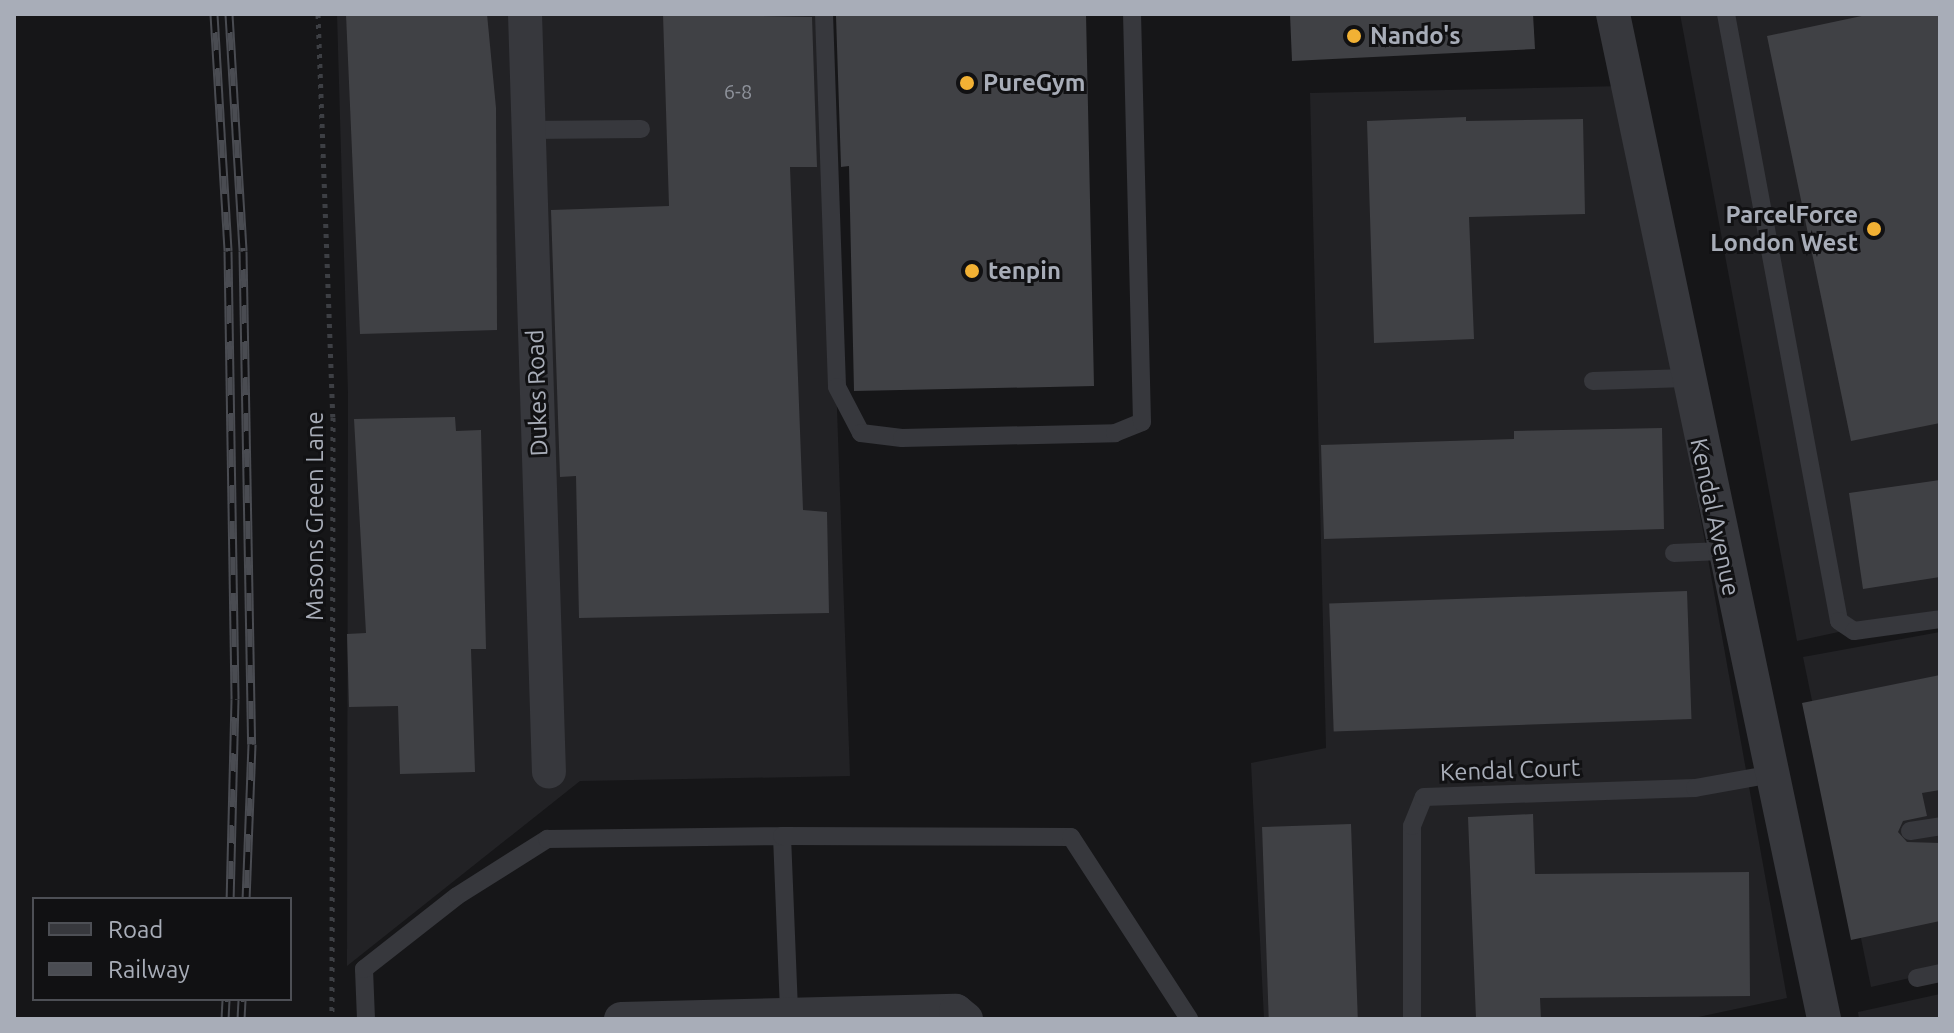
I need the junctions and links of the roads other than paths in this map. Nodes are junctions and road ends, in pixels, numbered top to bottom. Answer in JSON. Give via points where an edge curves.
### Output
{"nodes":[{"id":1,"x":525,"y":14,"type":"edge"},
{"id":2,"x":824,"y":14,"type":"edge"},
{"id":3,"x":1132,"y":14,"type":"edge"},
{"id":4,"x":1613,"y":14,"type":"edge"},
{"id":5,"x":1726,"y":14,"type":"edge"},
{"id":6,"x":641,"y":129,"type":"dead end"},
{"id":7,"x":529,"y":130,"type":"junction"},
{"id":8,"x":1686,"y":378,"type":"junction"},
{"id":9,"x":1593,"y":381,"type":"dead end"},
{"id":10,"x":1722,"y":551,"type":"junction"},
{"id":11,"x":1674,"y":553,"type":"dead end"},
{"id":12,"x":1940,"y":619,"type":"edge"},
{"id":13,"x":549,"y":772,"type":"dead end"},
{"id":14,"x":1773,"y":774,"type":"junction"},
{"id":15,"x":1940,"y":826,"type":"edge"},
{"id":16,"x":1910,"y":831,"type":"dead end"},
{"id":17,"x":782,"y":836,"type":"junction"},
{"id":18,"x":1940,"y":973,"type":"edge"},
{"id":19,"x":1917,"y":978,"type":"dead end"},
{"id":20,"x":789,"y":1014,"type":"junction"},
{"id":21,"x":366,"y":1019,"type":"edge"},
{"id":22,"x":621,"y":1019,"type":"edge"},
{"id":23,"x":966,"y":1019,"type":"edge"},
{"id":24,"x":1189,"y":1019,"type":"edge"},
{"id":25,"x":1412,"y":1019,"type":"edge"},
{"id":26,"x":1824,"y":1019,"type":"edge"}],
"edges":[{"from":1,"to":7,"type":"street","name":"Dukes Road"},
{"from":2,"to":3,"type":"lane","via":[[837,387],[861,433],[902,438],[1115,433],[1142,422]]},
{"from":4,"to":8,"type":"street","name":"Kendal Avenue"},
{"from":5,"to":12,"type":"lane","via":[[1839,621],[1854,631]]},
{"from":6,"to":7,"type":"lane"},
{"from":7,"to":13,"type":"street","name":"Dukes Road"},
{"from":8,"to":9,"type":"lane"},
{"from":8,"to":10,"type":"street","name":"Kendal Avenue"},
{"from":10,"to":11,"type":"lane"},
{"from":10,"to":14,"type":"street","name":"Kendal Avenue"},
{"from":14,"to":25,"type":"lane","name":"Kendal Court","via":[[1695,788],[1424,797],[1412,826]]},
{"from":14,"to":26,"type":"street","name":"Kendal Avenue"},
{"from":15,"to":16,"type":"lane"},
{"from":17,"to":20,"type":"lane"},
{"from":17,"to":21,"type":"lane","via":[[547,839],[457,896],[364,969]]},
{"from":17,"to":24,"type":"lane","via":[[1071,837]]},
{"from":18,"to":19,"type":"lane"},
{"from":20,"to":22,"type":"street"},
{"from":20,"to":23,"type":"street","via":[[956,1011]]}]}
